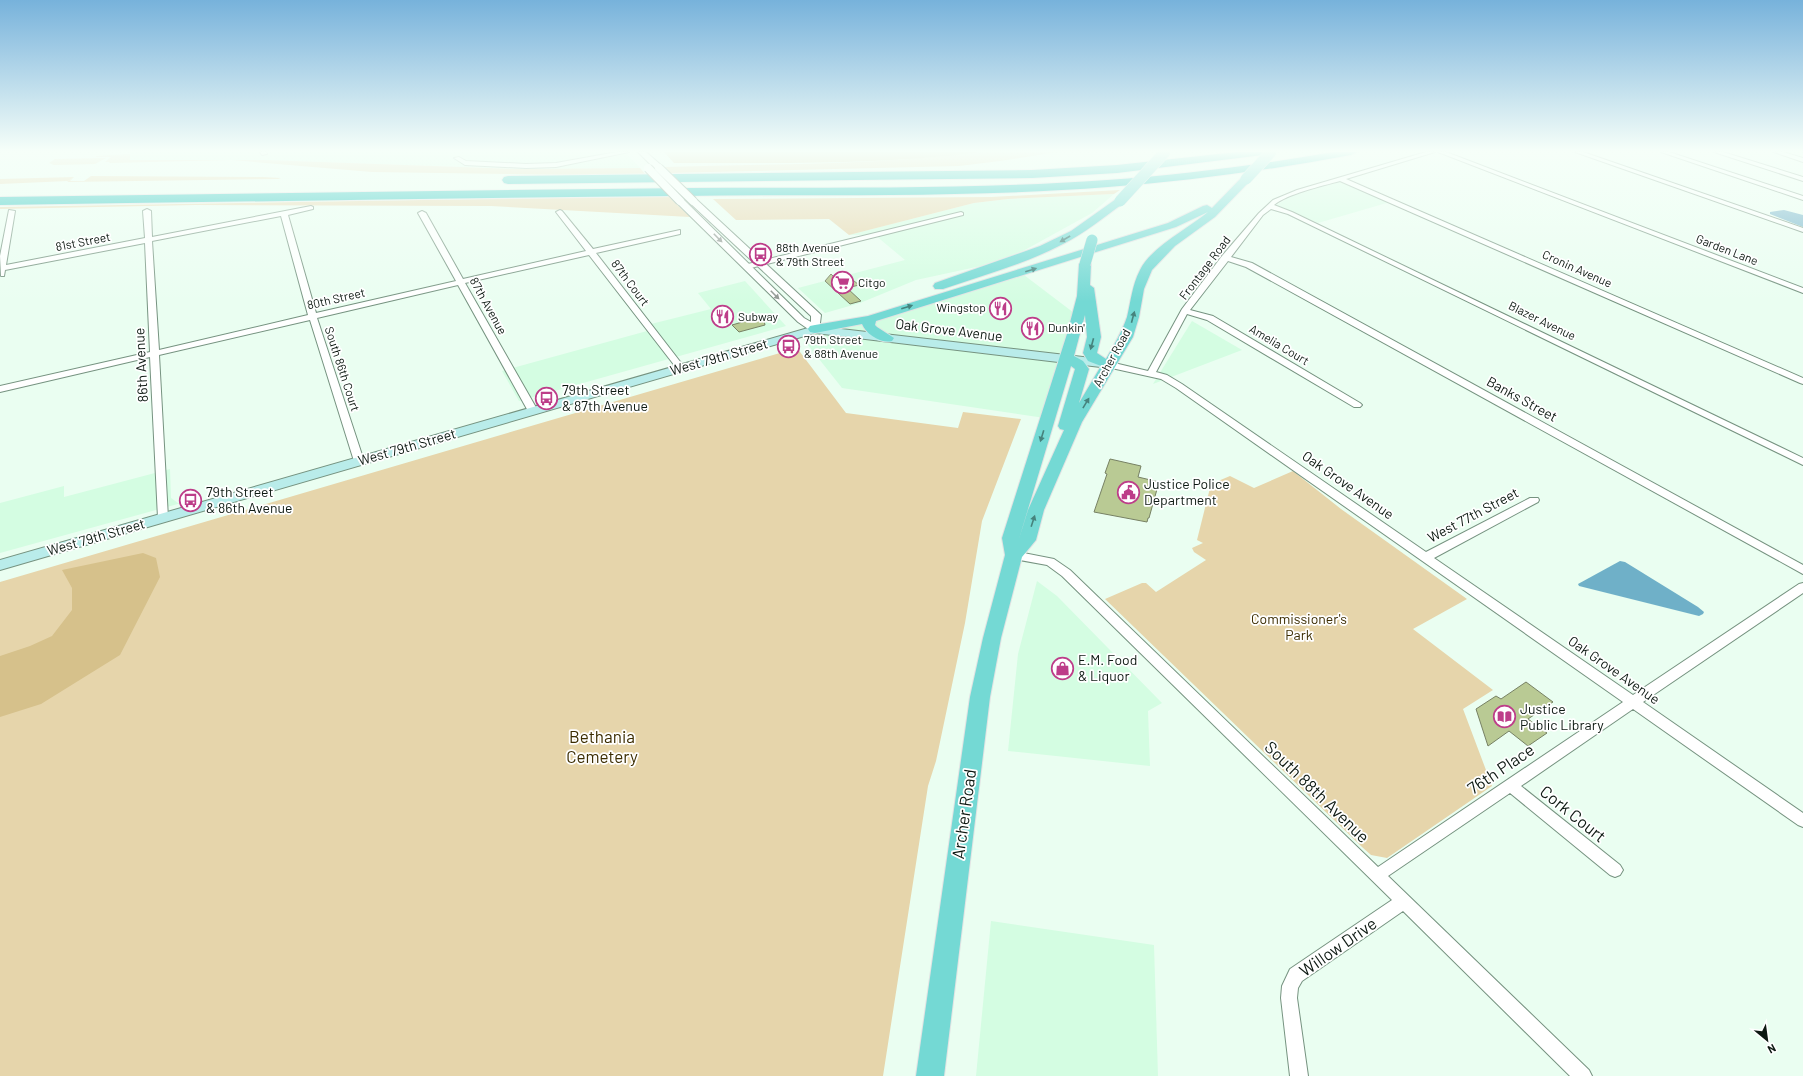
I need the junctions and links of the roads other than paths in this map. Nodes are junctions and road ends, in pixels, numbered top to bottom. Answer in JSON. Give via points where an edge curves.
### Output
{"nodes":[{"id":1,"x":681,"y":202,"type":"edge"},
{"id":2,"x":694,"y":202,"type":"edge"},
{"id":3,"x":1118,"y":202,"type":"edge"},
{"id":4,"x":1119,"y":202,"type":"edge"},
{"id":5,"x":1216,"y":202,"type":"edge"},
{"id":6,"x":1222,"y":202,"type":"edge"},
{"id":7,"x":1275,"y":202,"type":"edge"},
{"id":8,"x":1393,"y":202,"type":"edge"},
{"id":9,"x":1572,"y":202,"type":"edge"},
{"id":10,"x":1723,"y":202,"type":"edge"},
{"id":11,"x":1269,"y":206,"type":"junction"},
{"id":12,"x":311,"y":208,"type":"dead end"},
{"id":13,"x":11,"y":211,"type":"dead end"},
{"id":14,"x":147,"y":211,"type":"dead end"},
{"id":15,"x":560,"y":212,"type":"dead end"},
{"id":16,"x":422,"y":213,"type":"dead end"},
{"id":17,"x":284,"y":214,"type":"junction"},
{"id":18,"x":961,"y":214,"type":"dead end"},
{"id":19,"x":1803,"y":230,"type":"edge"},
{"id":20,"x":677,"y":232,"type":"dead end"},
{"id":21,"x":148,"y":240,"type":"junction"},
{"id":22,"x":591,"y":252,"type":"junction"},
{"id":23,"x":1225,"y":258,"type":"junction"},
{"id":24,"x":762,"y":263,"type":"junction"},
{"id":25,"x":747,"y":267,"type":"junction"},
{"id":26,"x":1085,"y":271,"type":"junction"},
{"id":27,"x":0,"y":272,"type":"edge"},
{"id":28,"x":460,"y":282,"type":"junction"},
{"id":29,"x":1803,"y":291,"type":"edge"},
{"id":30,"x":1185,"y":311,"type":"junction"},
{"id":31,"x":313,"y":317,"type":"junction"},
{"id":32,"x":870,"y":319,"type":"junction"},
{"id":33,"x":815,"y":329,"type":"junction"},
{"id":34,"x":887,"y":338,"type":"junction"},
{"id":35,"x":154,"y":353,"type":"junction"},
{"id":36,"x":1067,"y":358,"type":"junction"},
{"id":37,"x":1110,"y":364,"type":"junction"},
{"id":38,"x":681,"y":368,"type":"junction"},
{"id":39,"x":1151,"y":373,"type":"junction"},
{"id":40,"x":1803,"y":381,"type":"edge"},
{"id":41,"x":0,"y":389,"type":"edge"},
{"id":42,"x":1357,"y":405,"type":"dead end"},
{"id":43,"x":533,"y":411,"type":"junction"},
{"id":44,"x":1059,"y":456,"type":"junction"},
{"id":45,"x":359,"y":461,"type":"junction"},
{"id":46,"x":1803,"y":462,"type":"edge"},
{"id":47,"x":1534,"y":500,"type":"dead end"},
{"id":48,"x":163,"y":518,"type":"junction"},
{"id":49,"x":1014,"y":555,"type":"junction"},
{"id":50,"x":1426,"y":557,"type":"junction"},
{"id":51,"x":0,"y":565,"type":"edge"},
{"id":52,"x":1803,"y":570,"type":"edge"},
{"id":53,"x":1803,"y":587,"type":"edge"},
{"id":54,"x":1634,"y":702,"type":"junction"},
{"id":55,"x":1510,"y":785,"type":"junction"},
{"id":56,"x":1803,"y":821,"type":"edge"},
{"id":57,"x":1615,"y":870,"type":"dead end"},
{"id":58,"x":1378,"y":876,"type":"junction"},
{"id":59,"x":1404,"y":901,"type":"junction"},
{"id":60,"x":930,"y":1076,"type":"edge"},
{"id":61,"x":1299,"y":1076,"type":"edge"},
{"id":62,"x":1583,"y":1076,"type":"edge"}],
"edges":[{"from":1,"to":25,"type":"street","one_way":true,"bridge":true},
{"from":2,"to":24,"type":"street","bridge":true},
{"from":3,"to":33,"type":"main road","one_way":true,"via":[[1079,231],[1037,252]]},
{"from":4,"to":26,"type":"main road","name":"Archer Road","bridge":true,"via":[[1092,240]]},
{"from":32,"to":5,"type":"main road","one_way":true,"via":[[1172,225]]},
{"from":37,"to":6,"type":"main road","name":"Archer Road","one_way":true,"via":[[1126,337],[1138,289],[1146,269],[1171,244],[1211,215]]},
{"from":7,"to":11,"type":"street","name":"Frontage Road"},
{"from":8,"to":40,"type":"street","name":"Cronin Avenue"},
{"from":9,"to":29,"type":"street","name":"Garden Lane"},
{"from":10,"to":19,"type":"street"},
{"from":11,"to":23,"type":"street","name":"Frontage Road"},
{"from":11,"to":46,"type":"street","name":"Blazer Avenue","via":[[1290,213]]},
{"from":12,"to":17,"type":"street","name":"81st Street"},
{"from":13,"to":27,"type":"street"},
{"from":14,"to":21,"type":"street","name":"86th Avenue"},
{"from":15,"to":22,"type":"street","name":"87th Court"},
{"from":16,"to":28,"type":"street","name":"87th Avenue"},
{"from":17,"to":21,"type":"street","name":"81st Street"},
{"from":17,"to":31,"type":"street","name":"South 86th Court"},
{"from":18,"to":24,"type":"street"},
{"from":20,"to":22,"type":"street","name":"80th Street"},
{"from":21,"to":27,"type":"street","name":"81st Street"},
{"from":21,"to":35,"type":"street","name":"86th Avenue"},
{"from":22,"to":28,"type":"street","name":"80th Street"},
{"from":22,"to":38,"type":"street","name":"87th Court"},
{"from":23,"to":30,"type":"street","name":"Frontage Road"},
{"from":23,"to":52,"type":"street","name":"Banks Street","via":[[1256,269]]},
{"from":24,"to":25,"type":"street"},
{"from":24,"to":33,"type":"street","via":[[816,315]]},
{"from":25,"to":33,"type":"street","one_way":true,"via":[[801,320]]},
{"from":26,"to":36,"type":"main road","name":"Archer Road","via":[[1079,312]]},
{"from":26,"to":37,"type":"main road","one_way":true,"via":[[1090,292],[1094,337],[1090,353],[1092,358]]},
{"from":28,"to":31,"type":"street","name":"80th Street"},
{"from":28,"to":43,"type":"street","name":"87th Avenue"},
{"from":30,"to":39,"type":"street","name":"Frontage Road"},
{"from":30,"to":42,"type":"street","name":"Amelia Court","via":[[1210,318]]},
{"from":31,"to":35,"type":"street","name":"80th Street"},
{"from":31,"to":45,"type":"street","name":"South 86th Court"},
{"from":32,"to":33,"type":"main road"},
{"from":32,"to":34,"type":"main road","via":[[870,328]]},
{"from":33,"to":34,"type":"main road","name":"Oak Grove Avenue"},
{"from":33,"to":38,"type":"main road","name":"West 79th Street"},
{"from":34,"to":36,"type":"main road","name":"Oak Grove Avenue"},
{"from":35,"to":41,"type":"street","name":"80th Street"},
{"from":35,"to":48,"type":"street","name":"86th Avenue"},
{"from":36,"to":37,"type":"main road","name":"Oak Grove Avenue"},
{"from":36,"to":44,"type":"main road","via":[[1082,369],[1066,421]]},
{"from":36,"to":49,"type":"main road","name":"Archer Road","one_way":true,"via":[[1010,538]]},
{"from":37,"to":39,"type":"street","name":"Oak Grove Avenue"},
{"from":44,"to":37,"type":"main road","name":"Archer Road","one_way":true,"via":[[1082,410]]},
{"from":38,"to":43,"type":"main road","name":"West 79th Street"},
{"from":39,"to":50,"type":"street","name":"Oak Grove Avenue","via":[[1179,386]]},
{"from":43,"to":45,"type":"main road","name":"West 79th Street"},
{"from":49,"to":44,"type":"main road","name":"Archer Road","one_way":true,"via":[[1027,540],[1036,510]]},
{"from":45,"to":48,"type":"main road","name":"West 79th Street"},
{"from":47,"to":50,"type":"street","name":"West 77th Street"},
{"from":48,"to":51,"type":"main road","name":"West 79th Street"},
{"from":49,"to":58,"type":"street","name":"South 88th Avenue","via":[[1050,562],[1066,572]]},
{"from":49,"to":60,"type":"main road","name":"Archer Road","via":[[980,696]]},
{"from":50,"to":54,"type":"street","name":"Oak Grove Avenue"},
{"from":53,"to":54,"type":"street","name":"76th Place"},
{"from":54,"to":55,"type":"street","name":"76th Place"},
{"from":54,"to":56,"type":"street","name":"Oak Grove Avenue"},
{"from":55,"to":57,"type":"street","name":"Cork Court"},
{"from":55,"to":58,"type":"street","name":"76th Place"},
{"from":58,"to":59,"type":"street","name":"South 88th Avenue"},
{"from":59,"to":61,"type":"street","name":"Willow Drive","via":[[1296,975],[1290,986],[1289,998]]},
{"from":59,"to":62,"type":"street","name":"South 88th Avenue"}]}
